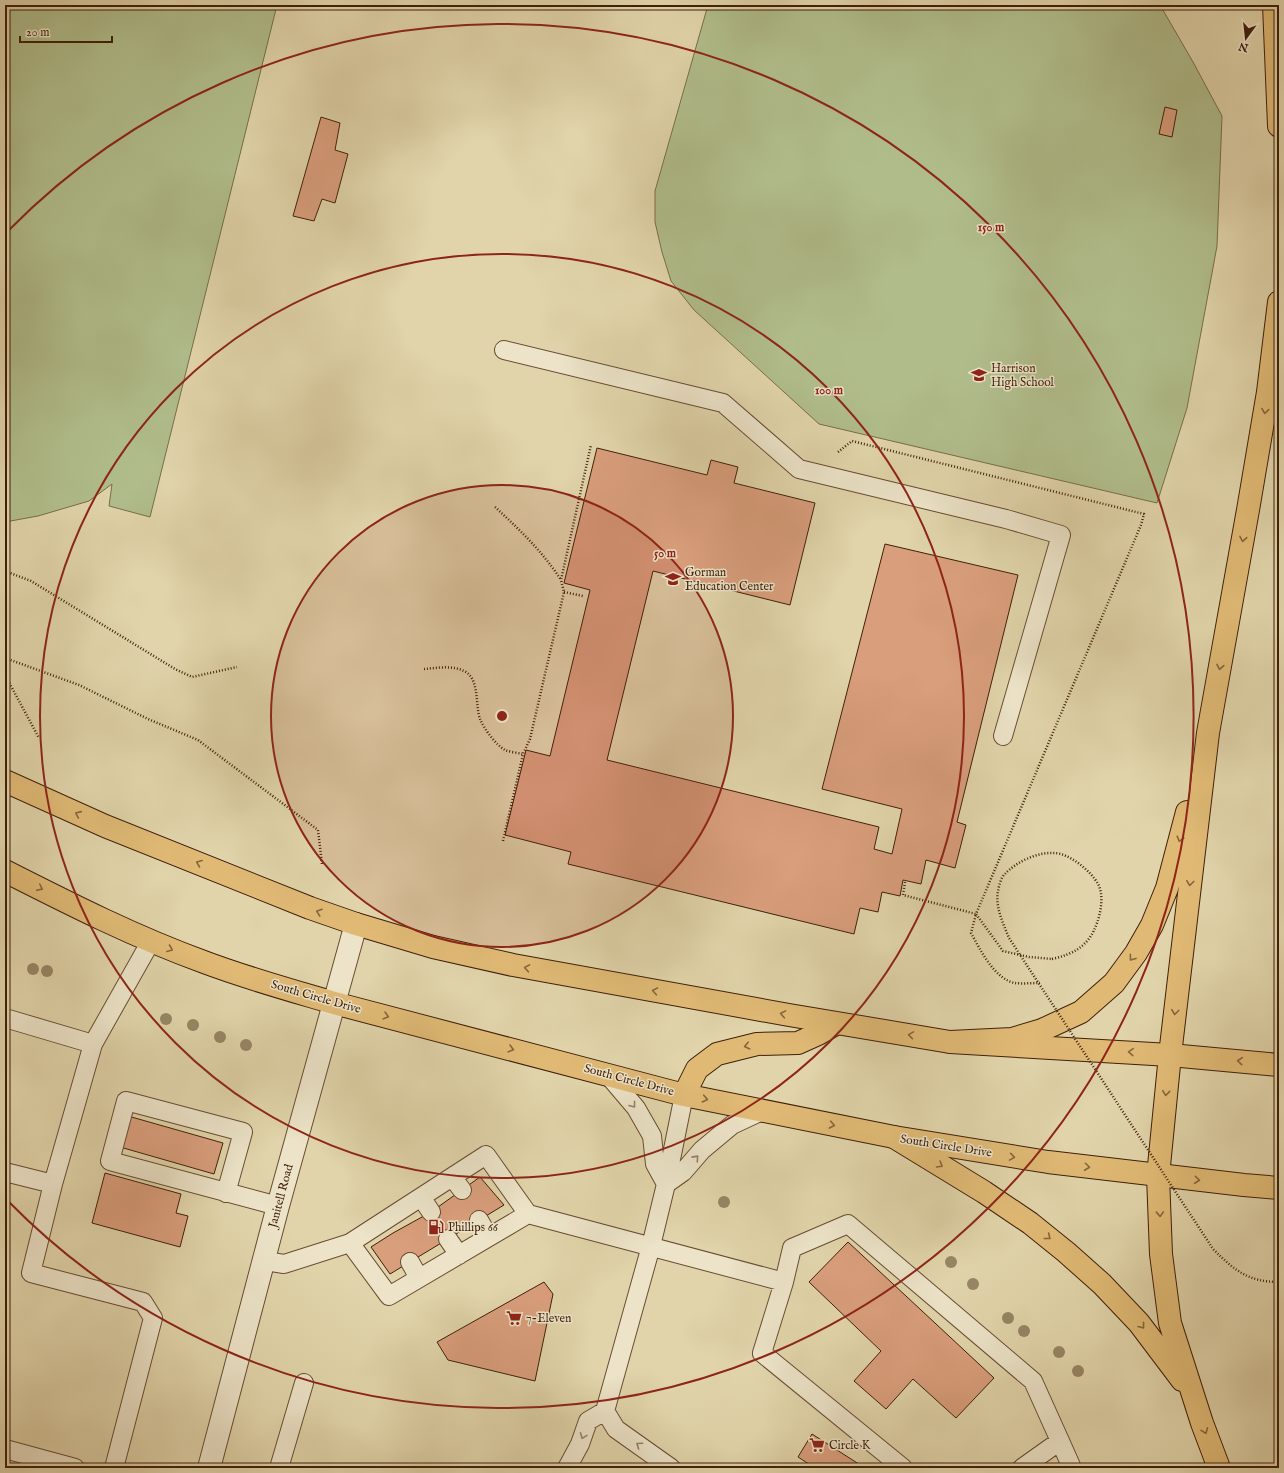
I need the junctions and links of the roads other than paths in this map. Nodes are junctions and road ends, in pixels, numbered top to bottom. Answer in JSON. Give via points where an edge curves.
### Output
{"nodes":[{"id":1,"x":1274,"y":5,"type":"edge"},
{"id":2,"x":1279,"y":126,"type":"edge"},
{"id":3,"x":1279,"y":302,"type":"edge"},
{"id":4,"x":504,"y":350,"type":"dead end"},
{"id":5,"x":1208,"y":733,"type":"junction"},
{"id":6,"x":1003,"y":736,"type":"dead end"},
{"id":7,"x":5,"y":781,"type":"edge"},
{"id":8,"x":5,"y":871,"type":"edge"},
{"id":9,"x":356,"y":924,"type":"junction"},
{"id":10,"x":151,"y":941,"type":"junction"},
{"id":11,"x":334,"y":1002,"type":"junction"},
{"id":12,"x":5,"y":1018,"type":"edge"},
{"id":13,"x":837,"y":1023,"type":"junction"},
{"id":14,"x":950,"y":1042,"type":"junction"},
{"id":15,"x":93,"y":1044,"type":"junction"},
{"id":16,"x":1170,"y":1054,"type":"junction"},
{"id":17,"x":1279,"y":1065,"type":"edge"},
{"id":18,"x":608,"y":1075,"type":"junction"},
{"id":19,"x":684,"y":1095,"type":"junction"},
{"id":20,"x":762,"y":1111,"type":"junction"},
{"id":21,"x":894,"y":1137,"type":"junction"},
{"id":22,"x":5,"y":1172,"type":"edge"},
{"id":23,"x":1158,"y":1176,"type":"junction"},
{"id":24,"x":53,"y":1184,"type":"junction"},
{"id":25,"x":666,"y":1184,"type":"junction"},
{"id":26,"x":1279,"y":1188,"type":"edge"},
{"id":27,"x":226,"y":1193,"type":"junction"},
{"id":28,"x":278,"y":1206,"type":"junction"},
{"id":29,"x":528,"y":1214,"type":"junction"},
{"id":30,"x":479,"y":1220,"type":"dead end"},
{"id":31,"x":489,"y":1237,"type":"junction"},
{"id":32,"x":448,"y":1239,"type":"dead end"},
{"id":33,"x":350,"y":1243,"type":"junction"},
{"id":34,"x":651,"y":1246,"type":"junction"},
{"id":35,"x":459,"y":1255,"type":"junction"},
{"id":36,"x":265,"y":1261,"type":"junction"},
{"id":37,"x":410,"y":1262,"type":"dead end"},
{"id":38,"x":419,"y":1278,"type":"junction"},
{"id":39,"x":784,"y":1282,"type":"junction"},
{"id":40,"x":304,"y":1383,"type":"dead end"},
{"id":41,"x":1193,"y":1394,"type":"junction"},
{"id":42,"x":605,"y":1411,"type":"junction"},
{"id":43,"x":1060,"y":1441,"type":"junction"},
{"id":44,"x":5,"y":1449,"type":"edge"},
{"id":45,"x":74,"y":1468,"type":"edge"},
{"id":46,"x":114,"y":1468,"type":"edge"},
{"id":47,"x":209,"y":1468,"type":"edge"},
{"id":48,"x":279,"y":1468,"type":"edge"},
{"id":49,"x":567,"y":1468,"type":"edge"},
{"id":50,"x":671,"y":1468,"type":"edge"},
{"id":51,"x":903,"y":1468,"type":"edge"},
{"id":52,"x":1022,"y":1468,"type":"edge"},
{"id":53,"x":1072,"y":1468,"type":"edge"},
{"id":54,"x":1219,"y":1468,"type":"edge"}],
"edges":[{"from":1,"to":2,"type":"main road"},
{"from":3,"to":5,"type":"main road","one_way":true,"via":[[1264,416]]},
{"from":4,"to":6,"type":"lane","via":[[723,403],[799,469],[1006,519],[1061,535]]},
{"from":5,"to":14,"type":"main road","one_way":true,"via":[[1168,888],[1152,926],[1114,983],[1081,1012],[1042,1030],[1012,1039]]},
{"from":5,"to":16,"type":"main road","one_way":true},
{"from":9,"to":7,"type":"main road","one_way":true,"via":[[105,826]]},
{"from":8,"to":10,"type":"main road","name":"South Circle Drive","one_way":true},
{"from":9,"to":11,"type":"street","name":"Janitell Road"},
{"from":13,"to":9,"type":"main road","one_way":true,"via":[[513,965],[433,947]]},
{"from":10,"to":11,"type":"main road","name":"South Circle Drive","one_way":true,"via":[[203,962],[281,988]]},
{"from":10,"to":15,"type":"lane"},
{"from":11,"to":18,"type":"main road","name":"South Circle Drive","one_way":true},
{"from":11,"to":28,"type":"street","name":"Janitell Road"},
{"from":12,"to":15,"type":"lane"},
{"from":14,"to":13,"type":"main road","one_way":true},
{"from":13,"to":19,"type":"main road","one_way":true,"via":[[798,1043],[757,1044],[717,1054],[697,1069]]},
{"from":16,"to":14,"type":"main road","one_way":true},
{"from":15,"to":24,"type":"lane"},
{"from":17,"to":16,"type":"main road","one_way":true},
{"from":16,"to":23,"type":"main road","one_way":true},
{"from":18,"to":19,"type":"main road","name":"South Circle Drive"},
{"from":18,"to":25,"type":"lane","one_way":true,"via":[[636,1108],[652,1136],[656,1164]]},
{"from":19,"to":20,"type":"main road","name":"South Circle Drive","one_way":true},
{"from":19,"to":25,"type":"lane"},
{"from":20,"to":21,"type":"main road","name":"South Circle Drive","one_way":true},
{"from":25,"to":20,"type":"lane","one_way":true,"via":[[683,1172],[702,1150],[732,1125]]},
{"from":21,"to":23,"type":"main road","name":"South Circle Drive","one_way":true,"via":[[1048,1162]]},
{"from":21,"to":41,"type":"main road","one_way":true,"via":[[984,1192],[1030,1223],[1066,1252],[1140,1323]]},
{"from":22,"to":24,"type":"lane"},
{"from":23,"to":26,"type":"main road","name":"South Circle Drive","one_way":true},
{"from":23,"to":41,"type":"main road","one_way":true,"via":[[1161,1254],[1170,1322]]},
{"from":24,"to":46,"type":"lane","via":[[31,1273],[143,1302],[153,1318]]},
{"from":25,"to":34,"type":"lane"},
{"from":27,"to":27,"type":"lane","via":[[243,1132],[195,1127],[159,1117],[126,1101],[110,1162],[146,1163],[184,1173]]},
{"from":27,"to":28,"type":"lane"},
{"from":28,"to":36,"type":"street","name":"Janitell Road"},
{"from":29,"to":31,"type":"lane"},
{"from":29,"to":33,"type":"lane","via":[[486,1155],[457,1184],[388,1227]]},
{"from":29,"to":34,"type":"lane"},
{"from":30,"to":31,"type":"lane"},
{"from":31,"to":35,"type":"lane"},
{"from":32,"to":35,"type":"lane"},
{"from":33,"to":36,"type":"lane","via":[[284,1264]]},
{"from":33,"to":38,"type":"lane","via":[[389,1296]]},
{"from":34,"to":39,"type":"lane"},
{"from":34,"to":42,"type":"lane"},
{"from":35,"to":38,"type":"lane"},
{"from":36,"to":47,"type":"street","name":"Janitell Road"},
{"from":37,"to":38,"type":"lane"},
{"from":39,"to":43,"type":"lane","via":[[792,1248],[848,1224],[1033,1381]]},
{"from":39,"to":51,"type":"lane","via":[[762,1353]]},
{"from":40,"to":48,"type":"lane"},
{"from":41,"to":54,"type":"main road","one_way":true},
{"from":42,"to":49,"type":"lane","one_way":true,"via":[[588,1421],[580,1444]]},
{"from":50,"to":42,"type":"lane","one_way":true,"via":[[616,1429]]},
{"from":43,"to":52,"type":"lane"},
{"from":43,"to":53,"type":"lane"},
{"from":44,"to":45,"type":"lane"}]}
